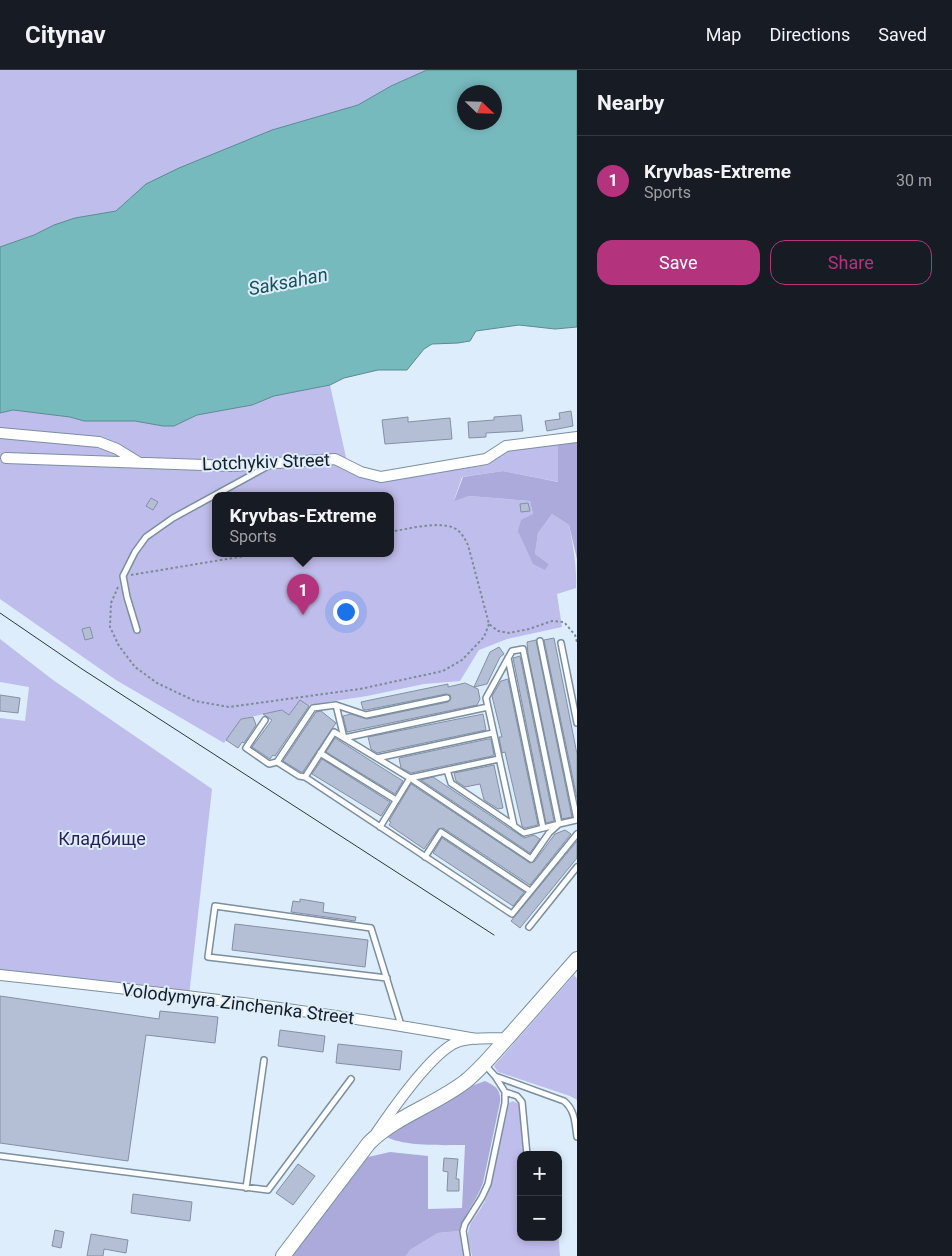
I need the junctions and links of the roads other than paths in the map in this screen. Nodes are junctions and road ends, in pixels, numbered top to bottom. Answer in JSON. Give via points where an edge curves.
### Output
{"nodes":[{"id":1,"x":0,"y":433,"type":"edge"},
{"id":2,"x":577,"y":437,"type":"edge"},
{"id":3,"x":6,"y":458,"type":"dead end"},
{"id":4,"x":138,"y":462,"type":"junction"},
{"id":5,"x":272,"y":463,"type":"junction"},
{"id":6,"x":219,"y":492,"type":"edge"},
{"id":7,"x":212,"y":496,"type":"edge"},
{"id":8,"x":137,"y":630,"type":"dead end"},
{"id":9,"x":540,"y":641,"type":"dead end"},
{"id":10,"x":561,"y":643,"type":"dead end"},
{"id":11,"x":508,"y":658,"type":"junction"},
{"id":12,"x":447,"y":698,"type":"dead end"},
{"id":13,"x":336,"y":705,"type":"junction"},
{"id":14,"x":488,"y":707,"type":"junction"},
{"id":15,"x":265,"y":720,"type":"dead end"},
{"id":16,"x":577,"y":723,"type":"edge"},
{"id":17,"x":493,"y":733,"type":"junction"},
{"id":18,"x":344,"y":738,"type":"junction"},
{"id":19,"x":320,"y":753,"type":"junction"},
{"id":20,"x":377,"y":758,"type":"junction"},
{"id":21,"x":499,"y":759,"type":"junction"},
{"id":22,"x":277,"y":762,"type":"junction"},
{"id":23,"x":448,"y":770,"type":"junction"},
{"id":24,"x":305,"y":777,"type":"junction"},
{"id":25,"x":410,"y":778,"type":"junction"},
{"id":26,"x":396,"y":800,"type":"junction"},
{"id":27,"x":577,"y":820,"type":"edge"},
{"id":28,"x":559,"y":824,"type":"junction"},
{"id":29,"x":514,"y":826,"type":"junction"},
{"id":30,"x":380,"y":827,"type":"junction"},
{"id":31,"x":544,"y":828,"type":"junction"},
{"id":32,"x":577,"y":834,"type":"edge"},
{"id":33,"x":425,"y":857,"type":"junction"},
{"id":34,"x":577,"y":867,"type":"edge"},
{"id":35,"x":530,"y":891,"type":"junction"},
{"id":36,"x":528,"y":927,"type":"dead end"},
{"id":37,"x":577,"y":959,"type":"edge"},
{"id":38,"x":0,"y":975,"type":"edge"},
{"id":39,"x":387,"y":978,"type":"junction"},
{"id":40,"x":401,"y":1025,"type":"junction"},
{"id":41,"x":506,"y":1038,"type":"junction"},
{"id":42,"x":476,"y":1039,"type":"junction"},
{"id":43,"x":264,"y":1060,"type":"dead end"},
{"id":44,"x":485,"y":1064,"type":"junction"},
{"id":45,"x":495,"y":1076,"type":"junction"},
{"id":46,"x":351,"y":1079,"type":"dead end"},
{"id":47,"x":505,"y":1092,"type":"junction"},
{"id":48,"x":577,"y":1137,"type":"edge"},
{"id":49,"x":369,"y":1143,"type":"junction"},
{"id":50,"x":527,"y":1151,"type":"edge"},
{"id":51,"x":0,"y":1156,"type":"edge"},
{"id":52,"x":246,"y":1188,"type":"junction"},
{"id":53,"x":283,"y":1256,"type":"edge"},
{"id":54,"x":467,"y":1256,"type":"edge"}],
"edges":[{"from":1,"to":4,"type":"street","via":[[99,442]]},
{"from":2,"to":5,"type":"street","name":"Lotchykiv Street","via":[[506,446],[486,459],[380,476],[361,472],[335,459]]},
{"from":3,"to":4,"type":"street","name":"Lotchykiv Street"},
{"from":4,"to":5,"type":"street","name":"Lotchykiv Street","via":[[232,466]]},
{"from":5,"to":6,"type":"lane"},
{"from":7,"to":8,"type":"lane","via":[[172,518],[146,537],[135,552],[123,576]]},
{"from":9,"to":27,"type":"lane"},
{"from":10,"to":16,"type":"lane"},
{"from":11,"to":14,"type":"lane","via":[[486,698]]},
{"from":11,"to":28,"type":"lane","via":[[512,651],[523,648]]},
{"from":11,"to":31,"type":"lane"},
{"from":12,"to":13,"type":"lane","via":[[366,715]]},
{"from":13,"to":18,"type":"lane"},
{"from":13,"to":22,"type":"lane","via":[[313,708]]},
{"from":14,"to":17,"type":"lane"},
{"from":14,"to":18,"type":"lane"},
{"from":15,"to":22,"type":"lane","via":[[246,748],[268,764]]},
{"from":17,"to":20,"type":"lane"},
{"from":17,"to":21,"type":"lane"},
{"from":18,"to":19,"type":"lane","via":[[334,732]]},
{"from":18,"to":20,"type":"lane"},
{"from":19,"to":24,"type":"lane"},
{"from":19,"to":26,"type":"lane"},
{"from":20,"to":25,"type":"lane"},
{"from":21,"to":23,"type":"lane"},
{"from":21,"to":29,"type":"lane"},
{"from":22,"to":24,"type":"lane"},
{"from":23,"to":25,"type":"lane"},
{"from":23,"to":29,"type":"lane","via":[[451,783]]},
{"from":24,"to":30,"type":"lane"},
{"from":25,"to":26,"type":"lane"},
{"from":25,"to":28,"type":"lane","via":[[531,859]]},
{"from":26,"to":30,"type":"lane"},
{"from":27,"to":28,"type":"lane"},
{"from":28,"to":31,"type":"lane"},
{"from":29,"to":31,"type":"lane","via":[[524,833]]},
{"from":30,"to":33,"type":"lane"},
{"from":32,"to":35,"type":"lane"},
{"from":33,"to":35,"type":"lane","via":[[512,914]]},
{"from":33,"to":35,"type":"lane","via":[[441,832]]},
{"from":34,"to":36,"type":"lane"},
{"from":37,"to":41,"type":"main road","name":"Volodymyra Zinchenka Street"},
{"from":38,"to":40,"type":"street","name":"Volodymyra Zinchenka Street","via":[[189,996]]},
{"from":39,"to":39,"type":"lane","via":[[371,928],[215,906],[208,957]]},
{"from":39,"to":40,"type":"lane"},
{"from":40,"to":42,"type":"street","name":"Volodymyra Zinchenka Street"},
{"from":41,"to":42,"type":"street","name":"Volodymyra Zinchenka Street"},
{"from":41,"to":44,"type":"main road","name":"Volodymyra Zinchenka Street"},
{"from":42,"to":49,"type":"street","name":"Volodymyra Zinchenka Street","via":[[461,1040],[445,1049],[418,1078]]},
{"from":43,"to":52,"type":"lane"},
{"from":44,"to":45,"type":"lane"},
{"from":44,"to":49,"type":"main road","name":"Volodymyra Zinchenka Street","via":[[465,1082],[379,1133]]},
{"from":45,"to":47,"type":"lane"},
{"from":45,"to":48,"type":"lane","via":[[564,1101],[573,1113]]},
{"from":46,"to":52,"type":"lane","via":[[268,1190]]},
{"from":47,"to":50,"type":"lane","via":[[517,1096],[522,1102]]},
{"from":47,"to":54,"type":"lane","via":[[488,1184],[463,1231]]},
{"from":49,"to":53,"type":"main road","name":"Volodymyra Zinchenka Street"},
{"from":51,"to":52,"type":"lane"}]}
